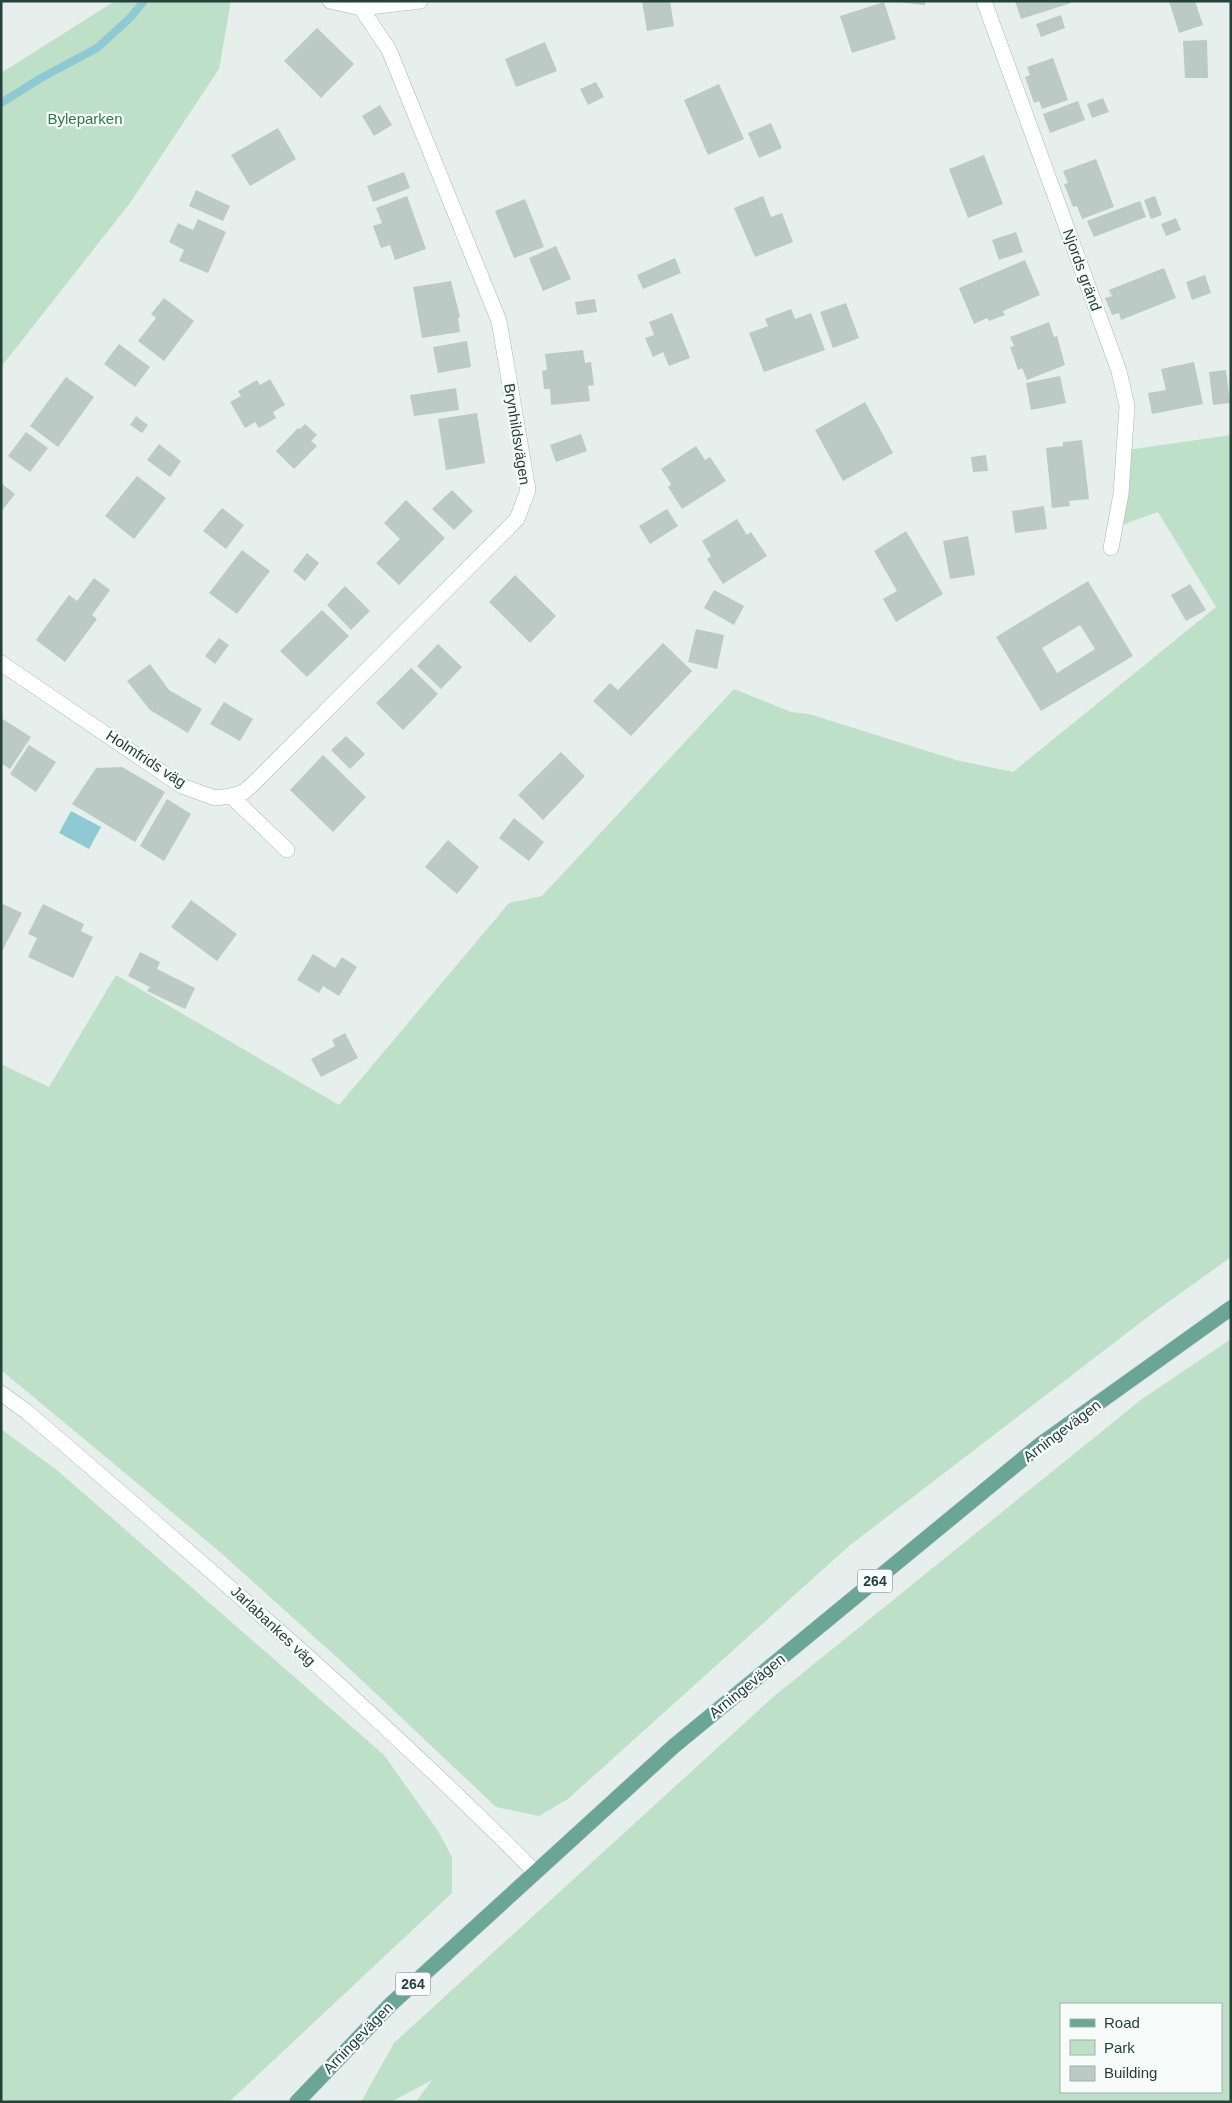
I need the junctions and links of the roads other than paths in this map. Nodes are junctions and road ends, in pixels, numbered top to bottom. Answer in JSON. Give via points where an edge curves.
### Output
{"nodes":[{"id":1,"x":330,"y":1,"type":"edge"},
{"id":2,"x":420,"y":1,"type":"edge"},
{"id":3,"x":984,"y":1,"type":"edge"},
{"id":4,"x":361,"y":8,"type":"junction"},
{"id":5,"x":1111,"y":548,"type":"dead end"},
{"id":6,"x":1,"y":663,"type":"edge"},
{"id":7,"x":231,"y":796,"type":"junction"},
{"id":8,"x":287,"y":850,"type":"dead end"},
{"id":9,"x":1231,"y":1308,"type":"edge"},
{"id":10,"x":1,"y":1393,"type":"edge"},
{"id":11,"x":534,"y":1871,"type":"junction"},
{"id":12,"x":297,"y":2102,"type":"edge"}],
"edges":[{"from":1,"to":4,"type":"street"},
{"from":2,"to":4,"type":"street"},
{"from":3,"to":5,"type":"street","name":"Njords gränd","via":[[1119,371],[1127,406],[1120,494]]},
{"from":4,"to":7,"type":"street","name":"Brynhildsvägen","via":[[389,50],[498,321],[528,490],[517,519],[255,782],[244,792]]},
{"from":6,"to":7,"type":"street","name":"Holmfrids väg","via":[[182,786],[215,798]]},
{"from":7,"to":8,"type":"street"},
{"from":9,"to":11,"type":"main road","name":"Arningevägen","number":"264","via":[[1041,1444],[674,1746]]},
{"from":10,"to":11,"type":"street","name":"Jarlabankes väg","via":[[248,1602]]},
{"from":11,"to":12,"type":"main road","name":"Arningevägen","number":"264","via":[[390,2005]]}]}
